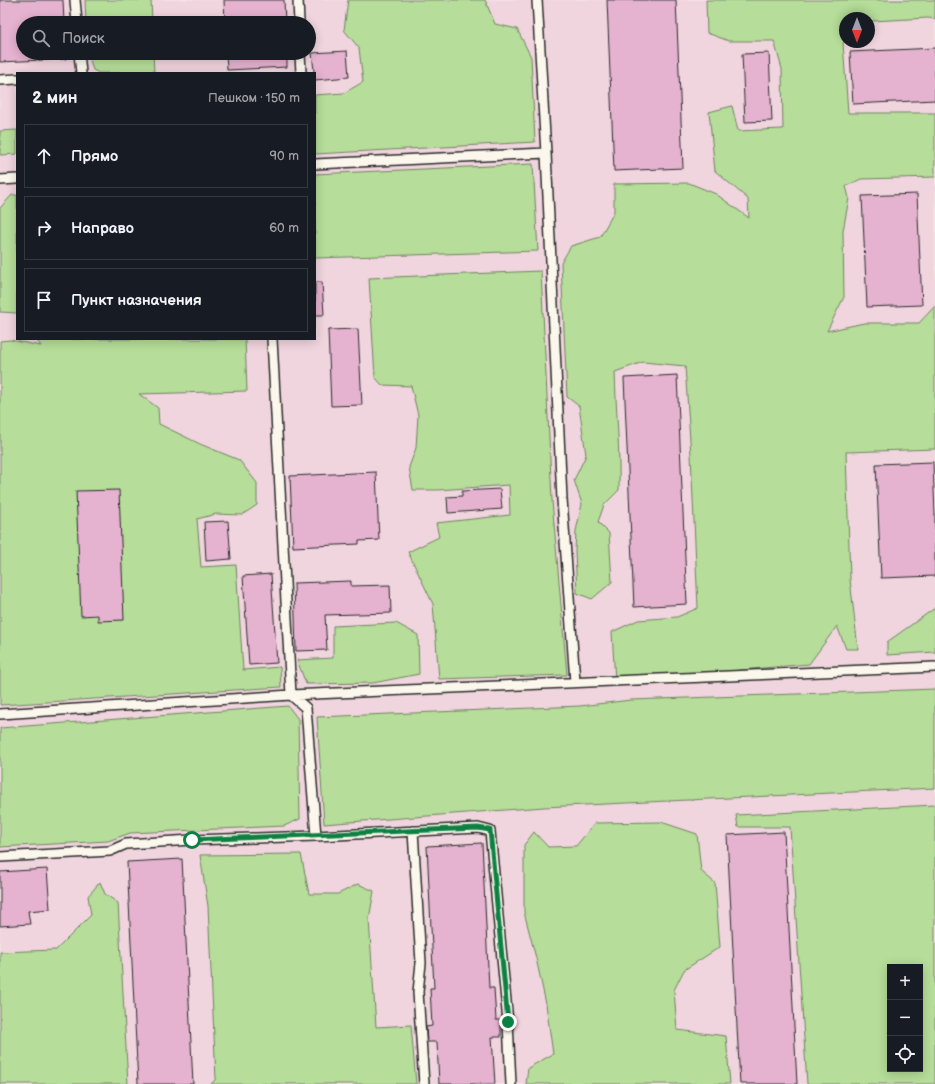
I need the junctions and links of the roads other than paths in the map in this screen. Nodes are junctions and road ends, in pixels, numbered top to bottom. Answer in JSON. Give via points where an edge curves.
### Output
{"nodes":[{"id":1,"x":75,"y":0,"type":"edge"},
{"id":2,"x":298,"y":0,"type":"edge"},
{"id":3,"x":538,"y":0,"type":"edge"},
{"id":4,"x":76,"y":16,"type":"edge"},
{"id":5,"x":299,"y":16,"type":"edge"},
{"id":6,"x":80,"y":60,"type":"edge"},
{"id":7,"x":300,"y":60,"type":"edge"},
{"id":8,"x":81,"y":72,"type":"edge"},
{"id":9,"x":301,"y":72,"type":"edge"},
{"id":10,"x":16,"y":79,"type":"edge"},
{"id":11,"x":0,"y":80,"type":"edge"},
{"id":12,"x":546,"y":153,"type":"junction"},
{"id":13,"x":316,"y":164,"type":"edge"},
{"id":14,"x":16,"y":179,"type":"edge"},
{"id":15,"x":0,"y":180,"type":"edge"},
{"id":16,"x":272,"y":340,"type":"edge"},
{"id":17,"x":935,"y":667,"type":"edge"},
{"id":18,"x":575,"y":682,"type":"junction"},
{"id":19,"x":291,"y":695,"type":"junction"},
{"id":20,"x":0,"y":714,"type":"edge"},
{"id":21,"x":413,"y":831,"type":"junction"},
{"id":22,"x":316,"y":836,"type":"junction"},
{"id":23,"x":0,"y":857,"type":"edge"},
{"id":24,"x":424,"y":1084,"type":"edge"},
{"id":25,"x":511,"y":1084,"type":"edge"}],
"edges":[{"from":1,"to":4,"type":"lane"},
{"from":2,"to":5,"type":"lane"},
{"from":3,"to":12,"type":"lane"},
{"from":6,"to":8,"type":"lane"},
{"from":7,"to":9,"type":"lane"},
{"from":10,"to":11,"type":"lane"},
{"from":12,"to":13,"type":"lane"},
{"from":12,"to":18,"type":"lane","via":[[562,499]]},
{"from":14,"to":15,"type":"lane"},
{"from":16,"to":19,"type":"lane"},
{"from":17,"to":18,"type":"lane"},
{"from":18,"to":19,"type":"lane"},
{"from":19,"to":20,"type":"lane"},
{"from":19,"to":22,"type":"lane","via":[[306,708]]},
{"from":21,"to":22,"type":"lane"},
{"from":21,"to":24,"type":"lane","via":[[421,963],[418,992]]},
{"from":21,"to":25,"type":"lane","via":[[478,828],[490,830],[508,1022]]},
{"from":22,"to":23,"type":"lane","via":[[126,844],[110,851]]}]}
